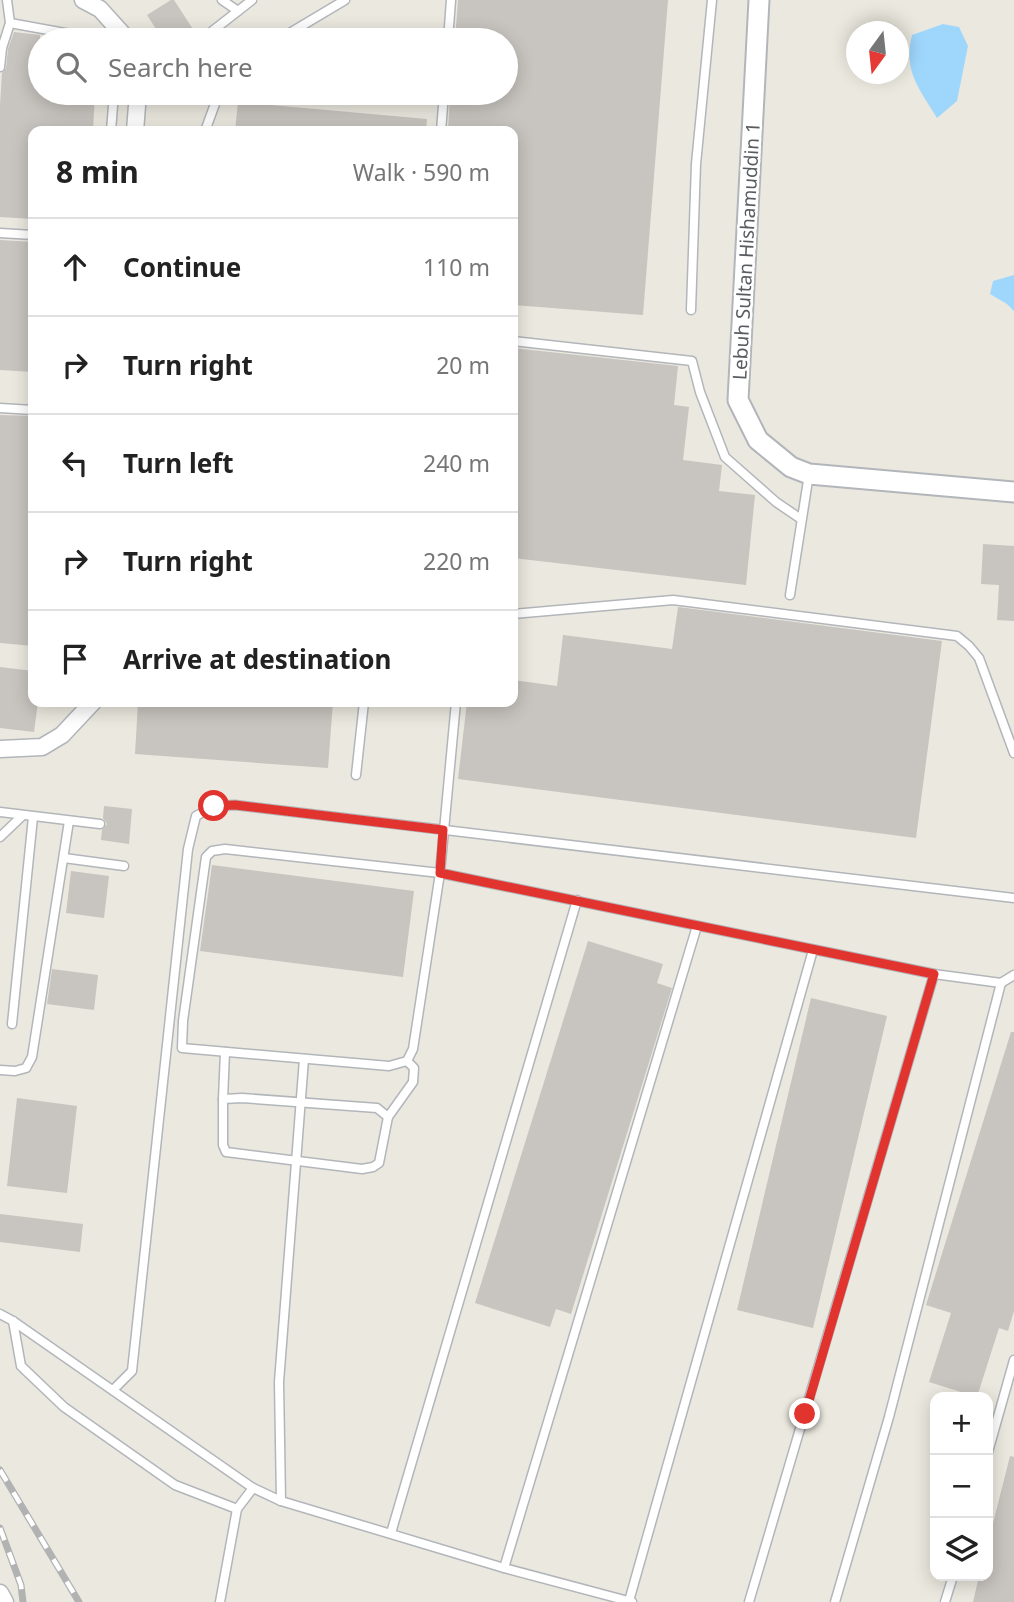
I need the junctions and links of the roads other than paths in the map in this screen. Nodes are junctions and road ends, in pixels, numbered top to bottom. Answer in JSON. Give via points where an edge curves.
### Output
{"nodes":[{"id":1,"x":7,"y":0,"type":"edge"},
{"id":2,"x":83,"y":0,"type":"edge"},
{"id":3,"x":222,"y":0,"type":"edge"},
{"id":4,"x":252,"y":0,"type":"edge"},
{"id":5,"x":345,"y":0,"type":"edge"},
{"id":6,"x":451,"y":0,"type":"edge"},
{"id":7,"x":712,"y":0,"type":"edge"},
{"id":8,"x":759,"y":0,"type":"edge"},
{"id":9,"x":238,"y":11,"type":"junction"},
{"id":10,"x":10,"y":23,"type":"junction"},
{"id":11,"x":38,"y":28,"type":"edge"},
{"id":12,"x":117,"y":28,"type":"edge"},
{"id":13,"x":216,"y":28,"type":"edge"},
{"id":14,"x":298,"y":28,"type":"edge"},
{"id":15,"x":449,"y":28,"type":"edge"},
{"id":16,"x":0,"y":67,"type":"edge"},
{"id":17,"x":113,"y":105,"type":"edge"},
{"id":18,"x":137,"y":105,"type":"edge"},
{"id":19,"x":215,"y":105,"type":"edge"},
{"id":20,"x":443,"y":105,"type":"edge"},
{"id":21,"x":111,"y":126,"type":"edge"},
{"id":22,"x":136,"y":126,"type":"edge"},
{"id":23,"x":207,"y":126,"type":"edge"},
{"id":24,"x":441,"y":126,"type":"edge"},
{"id":25,"x":0,"y":233,"type":"edge"},
{"id":26,"x":28,"y":235,"type":"edge"},
{"id":27,"x":691,"y":310,"type":"dead end"},
{"id":28,"x":518,"y":342,"type":"edge"},
{"id":29,"x":0,"y":408,"type":"edge"},
{"id":30,"x":28,"y":410,"type":"edge"},
{"id":31,"x":809,"y":474,"type":"junction"},
{"id":32,"x":1014,"y":492,"type":"edge"},
{"id":33,"x":801,"y":519,"type":"junction"},
{"id":34,"x":790,"y":595,"type":"dead end"},
{"id":35,"x":518,"y":614,"type":"edge"},
{"id":36,"x":88,"y":707,"type":"edge"},
{"id":37,"x":363,"y":707,"type":"edge"},
{"id":38,"x":455,"y":707,"type":"edge"},
{"id":39,"x":0,"y":749,"type":"edge"},
{"id":40,"x":1014,"y":753,"type":"edge"},
{"id":41,"x":356,"y":775,"type":"dead end"},
{"id":42,"x":0,"y":812,"type":"edge"},
{"id":43,"x":22,"y":816,"type":"junction"},
{"id":44,"x":33,"y":817,"type":"junction"},
{"id":45,"x":69,"y":821,"type":"junction"},
{"id":46,"x":100,"y":824,"type":"dead end"},
{"id":47,"x":443,"y":830,"type":"junction"},
{"id":48,"x":0,"y":836,"type":"edge"},
{"id":49,"x":64,"y":858,"type":"junction"},
{"id":50,"x":124,"y":866,"type":"dead end"},
{"id":51,"x":440,"y":873,"type":"junction"},
{"id":52,"x":1014,"y":898,"type":"edge"},
{"id":53,"x":577,"y":900,"type":"junction"},
{"id":54,"x":696,"y":926,"type":"junction"},
{"id":55,"x":813,"y":950,"type":"junction"},
{"id":56,"x":934,"y":974,"type":"junction"},
{"id":57,"x":1014,"y":975,"type":"edge"},
{"id":58,"x":1001,"y":983,"type":"junction"},
{"id":59,"x":12,"y":1024,"type":"dead end"},
{"id":60,"x":225,"y":1052,"type":"junction"},
{"id":61,"x":304,"y":1059,"type":"junction"},
{"id":62,"x":407,"y":1060,"type":"junction"},
{"id":63,"x":0,"y":1070,"type":"edge"},
{"id":64,"x":223,"y":1099,"type":"junction"},
{"id":65,"x":300,"y":1103,"type":"junction"},
{"id":66,"x":388,"y":1117,"type":"junction"},
{"id":67,"x":295,"y":1161,"type":"junction"},
{"id":68,"x":0,"y":1314,"type":"edge"},
{"id":69,"x":13,"y":1321,"type":"junction"},
{"id":70,"x":1014,"y":1360,"type":"edge"},
{"id":71,"x":113,"y":1390,"type":"junction"},
{"id":72,"x":993,"y":1434,"type":"edge"},
{"id":73,"x":253,"y":1488,"type":"junction"},
{"id":74,"x":281,"y":1501,"type":"junction"},
{"id":75,"x":237,"y":1509,"type":"junction"},
{"id":76,"x":391,"y":1533,"type":"junction"},
{"id":77,"x":504,"y":1568,"type":"junction"},
{"id":78,"x":951,"y":1581,"type":"edge"},
{"id":79,"x":0,"y":1593,"type":"edge"},
{"id":80,"x":5,"y":1602,"type":"edge"},
{"id":81,"x":220,"y":1602,"type":"edge"},
{"id":82,"x":631,"y":1602,"type":"edge"},
{"id":83,"x":749,"y":1602,"type":"edge"},
{"id":84,"x":835,"y":1602,"type":"edge"},
{"id":85,"x":945,"y":1602,"type":"edge"}],
"edges":[{"from":1,"to":10,"type":"lane"},
{"from":2,"to":12,"type":"street","via":[[100,9]]},
{"from":3,"to":9,"type":"lane"},
{"from":4,"to":9,"type":"lane"},
{"from":5,"to":14,"type":"lane"},
{"from":6,"to":15,"type":"lane"},
{"from":7,"to":27,"type":"lane","via":[[696,164]]},
{"from":8,"to":31,"type":"street","name":"Lebuh Sultan Hishamuddin 1","via":[[738,400],[758,440],[791,467]]},
{"from":9,"to":13,"type":"lane"},
{"from":10,"to":11,"type":"lane"},
{"from":10,"to":16,"type":"lane"},
{"from":17,"to":21,"type":"lane"},
{"from":18,"to":22,"type":"street"},
{"from":19,"to":23,"type":"lane"},
{"from":20,"to":24,"type":"lane"},
{"from":25,"to":26,"type":"lane"},
{"from":28,"to":33,"type":"lane","via":[[692,361],[725,457]]},
{"from":29,"to":30,"type":"lane"},
{"from":31,"to":32,"type":"street","name":"Lebuh Sultan Hishamuddin 1"},
{"from":31,"to":33,"type":"lane"},
{"from":33,"to":34,"type":"lane"},
{"from":35,"to":40,"type":"lane","via":[[673,600],[957,636],[979,658]]},
{"from":36,"to":39,"type":"street","via":[[62,735],[42,747]]},
{"from":37,"to":41,"type":"lane"},
{"from":38,"to":47,"type":"lane"},
{"from":42,"to":43,"type":"lane"},
{"from":43,"to":44,"type":"lane"},
{"from":43,"to":48,"type":"lane"},
{"from":44,"to":45,"type":"lane"},
{"from":44,"to":59,"type":"lane"},
{"from":45,"to":46,"type":"lane"},
{"from":45,"to":49,"type":"lane"},
{"from":47,"to":51,"type":"lane"},
{"from":47,"to":52,"type":"lane"},
{"from":47,"to":71,"type":"lane","via":[[235,805],[214,806],[195,816],[132,1371]]},
{"from":49,"to":50,"type":"lane"},
{"from":49,"to":63,"type":"lane","via":[[32,1057],[26,1068]]},
{"from":51,"to":53,"type":"lane"},
{"from":51,"to":60,"type":"lane","via":[[212,851],[206,857],[182,1048]]},
{"from":51,"to":62,"type":"lane","via":[[413,1049]]},
{"from":53,"to":54,"type":"lane"},
{"from":53,"to":76,"type":"lane"},
{"from":54,"to":55,"type":"lane"},
{"from":54,"to":77,"type":"lane"},
{"from":55,"to":56,"type":"lane"},
{"from":55,"to":82,"type":"lane"},
{"from":56,"to":58,"type":"lane"},
{"from":56,"to":83,"type":"lane"},
{"from":57,"to":58,"type":"lane"},
{"from":58,"to":84,"type":"lane","via":[[889,1417]]},
{"from":60,"to":61,"type":"lane"},
{"from":60,"to":64,"type":"lane"},
{"from":61,"to":62,"type":"lane","via":[[389,1066]]},
{"from":61,"to":65,"type":"lane"},
{"from":62,"to":66,"type":"lane","via":[[414,1068],[413,1082]]},
{"from":64,"to":65,"type":"lane"},
{"from":64,"to":67,"type":"lane","via":[[226,1152]]},
{"from":65,"to":66,"type":"lane","via":[[377,1108]]},
{"from":65,"to":67,"type":"lane"},
{"from":66,"to":67,"type":"lane","via":[[379,1163],[373,1167]]},
{"from":67,"to":74,"type":"lane","via":[[279,1382]]},
{"from":68,"to":69,"type":"lane"},
{"from":69,"to":71,"type":"lane"},
{"from":69,"to":75,"type":"lane","via":[[21,1366],[64,1407],[175,1485]]},
{"from":70,"to":72,"type":"lane"},
{"from":71,"to":73,"type":"lane"},
{"from":73,"to":74,"type":"lane"},
{"from":73,"to":75,"type":"lane"},
{"from":74,"to":76,"type":"lane"},
{"from":75,"to":81,"type":"lane"},
{"from":76,"to":77,"type":"lane"},
{"from":77,"to":82,"type":"lane"},
{"from":78,"to":85,"type":"lane"},
{"from":79,"to":80,"type":"street"}]}
